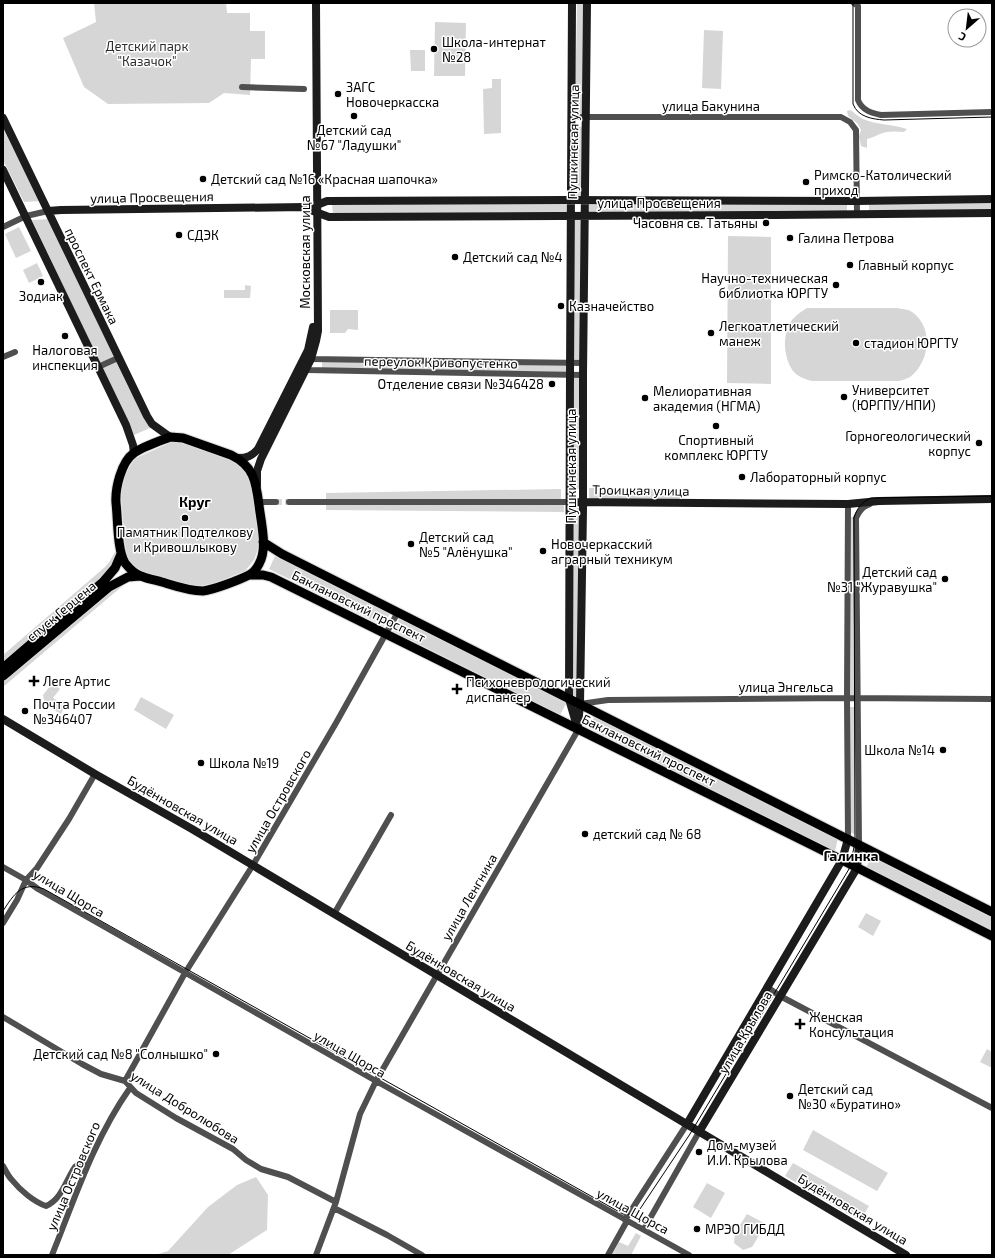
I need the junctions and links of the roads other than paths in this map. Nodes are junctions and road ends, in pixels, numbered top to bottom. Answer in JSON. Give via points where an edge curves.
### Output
{"nodes":[{"id":1,"x":312,"y":3,"type":"edge"},
{"id":2,"x":316,"y":3,"type":"edge"},
{"id":3,"x":572,"y":3,"type":"edge"},
{"id":4,"x":587,"y":3,"type":"edge"},
{"id":5,"x":854,"y":3,"type":"edge"},
{"id":6,"x":242,"y":87,"type":"dead end"},
{"id":7,"x":304,"y":89,"type":"dead end"},
{"id":8,"x":992,"y":112,"type":"edge"},
{"id":9,"x":571,"y":117,"type":"junction"},
{"id":10,"x":586,"y":117,"type":"junction"},
{"id":11,"x":3,"y":118,"type":"edge"},
{"id":12,"x":3,"y":170,"type":"edge"},
{"id":13,"x":992,"y":199,"type":"edge"},
{"id":14,"x":571,"y":200,"type":"junction"},
{"id":15,"x":585,"y":200,"type":"junction"},
{"id":16,"x":857,"y":201,"type":"junction"},
{"id":17,"x":313,"y":208,"type":"junction"},
{"id":18,"x":48,"y":211,"type":"junction"},
{"id":19,"x":992,"y":213,"type":"edge"},
{"id":20,"x":857,"y":214,"type":"junction"},
{"id":21,"x":571,"y":215,"type":"junction"},
{"id":22,"x":584,"y":215,"type":"junction"},
{"id":23,"x":26,"y":216,"type":"junction"},
{"id":24,"x":3,"y":227,"type":"edge"},
{"id":25,"x":14,"y":352,"type":"dead end"},
{"id":26,"x":3,"y":357,"type":"edge"},
{"id":27,"x":118,"y":358,"type":"junction"},
{"id":28,"x":308,"y":358,"type":"junction"},
{"id":29,"x":570,"y":364,"type":"junction"},
{"id":30,"x":583,"y":364,"type":"junction"},
{"id":31,"x":98,"y":367,"type":"junction"},
{"id":32,"x":303,"y":368,"type":"junction"},
{"id":33,"x":570,"y":375,"type":"junction"},
{"id":34,"x":583,"y":375,"type":"junction"},
{"id":35,"x":170,"y":437,"type":"junction"},
{"id":36,"x":134,"y":453,"type":"junction"},
{"id":37,"x":238,"y":458,"type":"junction"},
{"id":38,"x":257,"y":488,"type":"junction"},
{"id":39,"x":992,"y":499,"type":"edge"},
{"id":40,"x":879,"y":501,"type":"junction"},
{"id":41,"x":258,"y":502,"type":"junction"},
{"id":42,"x":276,"y":502,"type":"tunnel mouth"},
{"id":43,"x":289,"y":502,"type":"tunnel mouth"},
{"id":44,"x":570,"y":502,"type":"junction"},
{"id":45,"x":583,"y":502,"type":"junction"},
{"id":46,"x":848,"y":504,"type":"junction"},
{"id":47,"x":263,"y":542,"type":"junction"},
{"id":48,"x":121,"y":554,"type":"junction"},
{"id":49,"x":249,"y":575,"type":"junction"},
{"id":50,"x":140,"y":576,"type":"junction"},
{"id":51,"x":398,"y":612,"type":"junction"},
{"id":52,"x":386,"y":635,"type":"junction"},
{"id":53,"x":3,"y":668,"type":"edge"},
{"id":54,"x":3,"y":676,"type":"edge"},
{"id":55,"x":847,"y":698,"type":"junction"},
{"id":56,"x":857,"y":698,"type":"junction"},
{"id":57,"x":569,"y":699,"type":"junction"},
{"id":58,"x":992,"y":699,"type":"edge"},
{"id":59,"x":580,"y":704,"type":"junction"},
{"id":60,"x":3,"y":719,"type":"edge"},
{"id":61,"x":578,"y":730,"type":"junction"},
{"id":62,"x":95,"y":774,"type":"junction"},
{"id":63,"x":391,"y":815,"type":"dead end"},
{"id":64,"x":848,"y":839,"type":"junction"},
{"id":65,"x":859,"y":845,"type":"junction"},
{"id":66,"x":842,"y":860,"type":"junction"},
{"id":67,"x":253,"y":865,"type":"junction"},
{"id":68,"x":3,"y":867,"type":"edge"},
{"id":69,"x":857,"y":868,"type":"junction"},
{"id":70,"x":26,"y":880,"type":"junction"},
{"id":71,"x":992,"y":912,"type":"edge"},
{"id":72,"x":334,"y":914,"type":"junction"},
{"id":73,"x":3,"y":923,"type":"edge"},
{"id":74,"x":992,"y":936,"type":"edge"},
{"id":75,"x":185,"y":973,"type":"junction"},
{"id":76,"x":437,"y":975,"type":"junction"},
{"id":77,"x":767,"y":987,"type":"junction"},
{"id":78,"x":780,"y":996,"type":"junction"},
{"id":79,"x":3,"y":1017,"type":"edge"},
{"id":80,"x":124,"y":1081,"type":"junction"},
{"id":81,"x":376,"y":1081,"type":"junction"},
{"id":82,"x":130,"y":1088,"type":"junction"},
{"id":83,"x":992,"y":1108,"type":"edge"},
{"id":84,"x":687,"y":1124,"type":"junction"},
{"id":85,"x":699,"y":1132,"type":"junction"},
{"id":86,"x":88,"y":1163,"type":"junction"},
{"id":87,"x":3,"y":1166,"type":"edge"},
{"id":88,"x":335,"y":1205,"type":"junction"},
{"id":89,"x":626,"y":1220,"type":"junction"},
{"id":90,"x":644,"y":1229,"type":"junction"},
{"id":91,"x":52,"y":1255,"type":"edge"},
{"id":92,"x":316,"y":1255,"type":"edge"},
{"id":93,"x":422,"y":1255,"type":"edge"},
{"id":94,"x":608,"y":1255,"type":"edge"},
{"id":95,"x":689,"y":1255,"type":"edge"},
{"id":96,"x":906,"y":1255,"type":"edge"}],
"edges":[{"from":1,"to":17,"type":"street","name":"Московская улица"},
{"from":2,"to":17,"type":"street","name":"Московская улица"},
{"from":3,"to":9,"type":"street","name":"Пушкинская улица"},
{"from":4,"to":10,"type":"street","name":"Пушкинская улица"},
{"from":5,"to":8,"type":"street","via":[[858,6],[858,100],[864,109],[880,115]]},
{"from":6,"to":7,"type":"street"},
{"from":9,"to":10,"type":"street","name":"улица Бакунина"},
{"from":9,"to":14,"type":"street","name":"Пушкинская улица"},
{"from":10,"to":15,"type":"street","name":"Пушкинская улица"},
{"from":10,"to":16,"type":"street","name":"улица Бакунина","via":[[841,117],[850,122],[856,130]]},
{"from":11,"to":18,"type":"street","name":"проспект Ермака"},
{"from":12,"to":23,"type":"street"},
{"from":13,"to":16,"type":"street","name":"улица Просвещения"},
{"from":14,"to":15,"type":"street","name":"улица Просвещения"},
{"from":14,"to":17,"type":"street","name":"улица Просвещения","via":[[327,201]]},
{"from":14,"to":21,"type":"street","name":"Пушкинская улица"},
{"from":15,"to":16,"type":"street","name":"улица Просвещения"},
{"from":15,"to":22,"type":"street","name":"Пушкинская улица"},
{"from":16,"to":20,"type":"street"},
{"from":17,"to":18,"type":"street","name":"улица Просвещения"},
{"from":17,"to":21,"type":"street","name":"улица Просвещения","via":[[329,217]]},
{"from":17,"to":28,"type":"street","name":"Московская улица","via":[[313,331]]},
{"from":18,"to":23,"type":"street","name":"улица Просвещения"},
{"from":18,"to":27,"type":"street","name":"проспект Ермака"},
{"from":19,"to":20,"type":"street","name":"улица Просвещения"},
{"from":20,"to":22,"type":"street","name":"улица Просвещения"},
{"from":21,"to":22,"type":"street","name":"улица Просвещения"},
{"from":21,"to":29,"type":"street","name":"Пушкинская улица"},
{"from":22,"to":30,"type":"street","name":"Пушкинская улица"},
{"from":23,"to":24,"type":"street","name":"улица Просвещения"},
{"from":23,"to":31,"type":"street"},
{"from":25,"to":26,"type":"street"},
{"from":27,"to":31,"type":"street"},
{"from":27,"to":35,"type":"street","name":"проспект Ермака","via":[[152,424]]},
{"from":28,"to":29,"type":"street","name":"переулок Кривопустенко"},
{"from":28,"to":32,"type":"street","name":"Московская улица"},
{"from":29,"to":30,"type":"street","name":"переулок Кривопустенко"},
{"from":29,"to":33,"type":"street","name":"Пушкинская улица"},
{"from":30,"to":34,"type":"street","name":"Пушкинская улица"},
{"from":31,"to":36,"type":"street","via":[[126,425]]},
{"from":32,"to":33,"type":"street","name":"переулок Кривопустенко"},
{"from":32,"to":37,"type":"street","name":"Московская улица","via":[[258,449],[249,457]]},
{"from":32,"to":38,"type":"street","name":"Московская улица","via":[[261,459],[257,471]]},
{"from":33,"to":34,"type":"street","name":"переулок Кривопустенко"},
{"from":33,"to":44,"type":"street","name":"Пушкинская улица"},
{"from":34,"to":45,"type":"street","name":"Пушкинская улица"},
{"from":35,"to":36,"type":"main road"},
{"from":35,"to":37,"type":"main road","via":[[191,440]]},
{"from":36,"to":48,"type":"main road","via":[[125,465],[117,486]]},
{"from":37,"to":38,"type":"main road","via":[[250,470]]},
{"from":38,"to":41,"type":"main road"},
{"from":39,"to":40,"type":"street","name":"Троицкая улица"},
{"from":40,"to":46,"type":"street","name":"Троицкая улица"},
{"from":40,"to":56,"type":"street","via":[[865,506],[856,518]]},
{"from":41,"to":42,"type":"street"},
{"from":41,"to":47,"type":"main road"},
{"from":43,"to":44,"type":"street","name":"Троицкая улица"},
{"from":44,"to":45,"type":"street","name":"Троицкая улица"},
{"from":44,"to":57,"type":"street","name":"Пушкинская улица"},
{"from":45,"to":46,"type":"street","name":"Троицкая улица"},
{"from":45,"to":59,"type":"street","name":"Пушкинская улица"},
{"from":46,"to":55,"type":"street"},
{"from":47,"to":49,"type":"main road","via":[[262,557],[256,569]]},
{"from":47,"to":51,"type":"main road","name":"Баклановский проспект"},
{"from":48,"to":50,"type":"main road","via":[[128,567]]},
{"from":48,"to":53,"type":"main road","name":"спуск Герцена","via":[[115,568],[103,582]]},
{"from":49,"to":50,"type":"main road","via":[[201,591]]},
{"from":49,"to":52,"type":"main road","name":"Баклановский проспект","via":[[271,577]]},
{"from":50,"to":54,"type":"main road","name":"спуск Герцена","via":[[128,577],[109,587]]},
{"from":51,"to":52,"type":"street","name":"улица Островского"},
{"from":51,"to":57,"type":"main road","name":"Баклановский проспект"},
{"from":52,"to":61,"type":"main road","name":"Баклановский проспект"},
{"from":52,"to":67,"type":"street","name":"улица Островского"},
{"from":55,"to":56,"type":"street","name":"улица Энгельса"},
{"from":55,"to":59,"type":"street","name":"улица Энгельса","via":[[608,700]]},
{"from":55,"to":64,"type":"street"},
{"from":56,"to":58,"type":"street","name":"улица Энгельса"},
{"from":56,"to":65,"type":"street"},
{"from":57,"to":59,"type":"main road","name":"Баклановский проспект"},
{"from":57,"to":61,"type":"street","name":"Пушкинская улица"},
{"from":59,"to":61,"type":"street","name":"Пушкинская улица"},
{"from":59,"to":64,"type":"main road","name":"Баклановский проспект"},
{"from":60,"to":62,"type":"street","name":"Будённовская улица"},
{"from":61,"to":66,"type":"main road","name":"Баклановский проспект"},
{"from":61,"to":76,"type":"street","name":"улица Ленгника"},
{"from":62,"to":67,"type":"street","name":"Будённовская улица"},
{"from":62,"to":70,"type":"street","via":[[69,819],[37,868]]},
{"from":63,"to":72,"type":"street"},
{"from":64,"to":65,"type":"main road","name":"Баклановский проспект"},
{"from":64,"to":66,"type":"street","name":"улица Крылова"},
{"from":65,"to":69,"type":"street","name":"улица Крылова"},
{"from":65,"to":71,"type":"main road","name":"Баклановский проспект"},
{"from":66,"to":69,"type":"main road","name":"Баклановский проспект"},
{"from":66,"to":77,"type":"street","name":"улица Крылова"},
{"from":67,"to":72,"type":"street","name":"Будённовская улица"},
{"from":67,"to":75,"type":"street","name":"улица Островского"},
{"from":68,"to":70,"type":"street","name":"улица Щорса"},
{"from":69,"to":74,"type":"main road","name":"Баклановский проспект"},
{"from":69,"to":78,"type":"street","name":"улица Крылова"},
{"from":70,"to":73,"type":"street"},
{"from":70,"to":75,"type":"street","name":"улица Щорса"},
{"from":72,"to":76,"type":"street","name":"Будённовская улица"},
{"from":75,"to":80,"type":"street","name":"улица Островского"},
{"from":75,"to":81,"type":"street","name":"улица Щорса"},
{"from":76,"to":81,"type":"street","name":"улица Ленгника"},
{"from":76,"to":84,"type":"street","name":"Будённовская улица"},
{"from":77,"to":78,"type":"street"},
{"from":77,"to":84,"type":"street","name":"улица Крылова"},
{"from":78,"to":83,"type":"street"},
{"from":78,"to":85,"type":"street","name":"улица Крылова"},
{"from":79,"to":80,"type":"street","name":"улица Добролюбова","via":[[100,1074]]},
{"from":80,"to":82,"type":"street","name":"улица Добролюбова"},
{"from":81,"to":88,"type":"street","name":"улица Ленгника","via":[[360,1114]]},
{"from":81,"to":89,"type":"street","name":"улица Щорса"},
{"from":82,"to":86,"type":"street","name":"улица Островского","via":[[109,1120]]},
{"from":82,"to":88,"type":"street","name":"улица Добролюбова","via":[[176,1118],[233,1149],[261,1169],[288,1177]]},
{"from":84,"to":85,"type":"street","name":"Будённовская улица"},
{"from":84,"to":89,"type":"street","name":"улица Крылова"},
{"from":85,"to":90,"type":"street","name":"улица Крылова"},
{"from":85,"to":96,"type":"street","name":"Будённовская улица"},
{"from":86,"to":87,"type":"street","via":[[75,1167],[57,1198],[46,1206],[21,1189]]},
{"from":86,"to":91,"type":"street","name":"улица Островского"},
{"from":88,"to":92,"type":"street","name":"улица Ленгника"},
{"from":88,"to":93,"type":"street","name":"улица Добролюбова"},
{"from":89,"to":90,"type":"street","name":"улица Щорса"},
{"from":89,"to":94,"type":"street","name":"улица Крылова"},
{"from":90,"to":95,"type":"street","name":"улица Щорса"}]}
